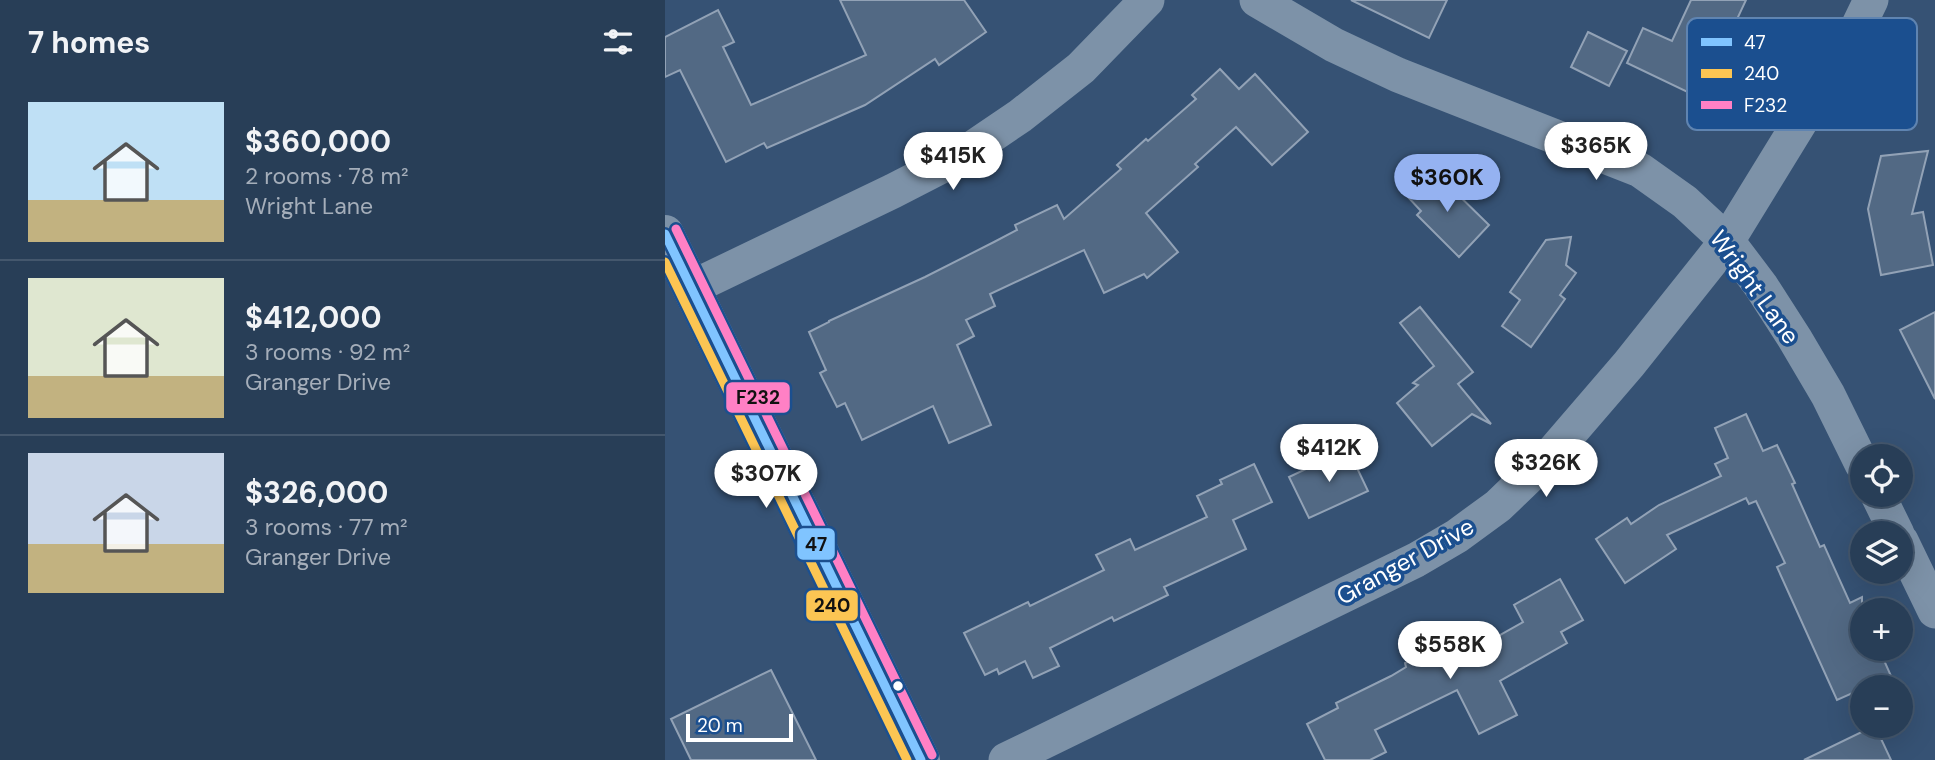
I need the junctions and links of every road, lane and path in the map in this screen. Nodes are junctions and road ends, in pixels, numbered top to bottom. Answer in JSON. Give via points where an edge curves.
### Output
{"nodes":[{"id":1,"x":1147,"y":0,"type":"edge"},
{"id":2,"x":1257,"y":0,"type":"edge"},
{"id":3,"x":1871,"y":0,"type":"edge"},
{"id":4,"x":1863,"y":18,"type":"edge"},
{"id":5,"x":1796,"y":130,"type":"edge"},
{"id":6,"x":665,"y":234,"type":"edge"},
{"id":7,"x":1727,"y":241,"type":"junction"},
{"id":8,"x":691,"y":288,"type":"junction"},
{"id":9,"x":1852,"y":444,"type":"edge"},
{"id":10,"x":1913,"y":566,"type":"edge"},
{"id":11,"x":1935,"y":611,"type":"edge"},
{"id":12,"x":921,"y":760,"type":"edge"},
{"id":13,"x":1006,"y":760,"type":"edge"}],
"edges":[{"from":1,"to":8,"type":"street","via":[[1081,68],[961,156]]},
{"from":2,"to":7,"type":"street","name":"Wright Lane","via":[[1334,45],[1398,75],[1640,170],[1685,202]]},
{"from":3,"to":4,"type":"street","name":"Granger Drive"},
{"from":5,"to":7,"type":"street","name":"Granger Drive"},
{"from":6,"to":8,"type":"street"},
{"from":7,"to":9,"type":"street","name":"Wright Lane","via":[[1795,339]]},
{"from":7,"to":13,"type":"street","name":"Granger Drive","via":[[1549,457],[1498,506],[1457,536]]},
{"from":8,"to":12,"type":"street"},
{"from":10,"to":11,"type":"street"}]}
